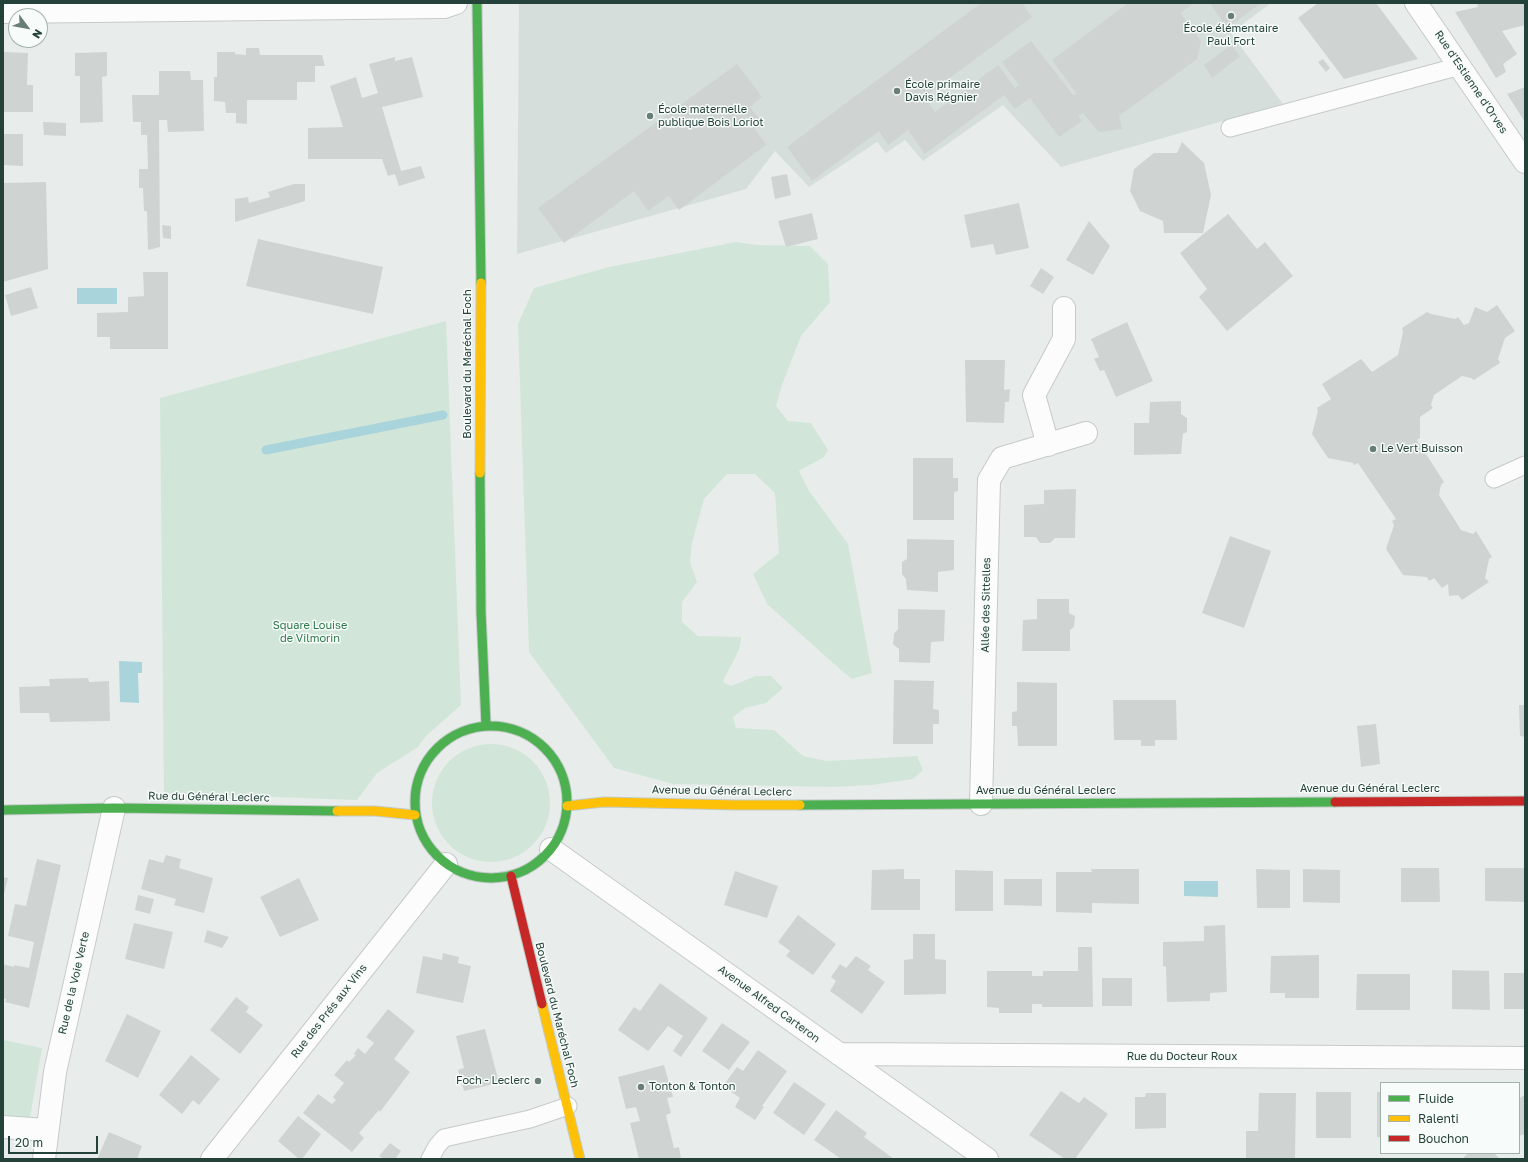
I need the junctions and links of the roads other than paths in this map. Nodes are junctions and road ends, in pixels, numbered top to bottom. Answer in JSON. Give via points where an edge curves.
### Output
{"nodes":[{"id":1,"x":456,"y":3,"type":"edge"},
{"id":2,"x":477,"y":3,"type":"edge"},
{"id":3,"x":1416,"y":3,"type":"edge"},
{"id":4,"x":3,"y":12,"type":"edge"},
{"id":5,"x":1460,"y":66,"type":"junction"},
{"id":6,"x":1230,"y":128,"type":"dead end"},
{"id":7,"x":1525,"y":162,"type":"edge"},
{"id":8,"x":1064,"y":308,"type":"dead end"},
{"id":9,"x":1086,"y":433,"type":"dead end"},
{"id":10,"x":1048,"y":445,"type":"junction"},
{"id":11,"x":1525,"y":465,"type":"edge"},
{"id":12,"x":1494,"y":479,"type":"dead end"},
{"id":13,"x":486,"y":725,"type":"junction"},
{"id":14,"x":1525,"y":801,"type":"edge"},
{"id":15,"x":981,"y":804,"type":"junction"},
{"id":16,"x":567,"y":806,"type":"junction"},
{"id":17,"x":114,"y":808,"type":"junction"},
{"id":18,"x":3,"y":810,"type":"edge"},
{"id":19,"x":415,"y":815,"type":"junction"},
{"id":20,"x":551,"y":849,"type":"junction"},
{"id":21,"x":446,"y":864,"type":"junction"},
{"id":22,"x":511,"y":876,"type":"junction"},
{"id":23,"x":839,"y":1054,"type":"junction"},
{"id":24,"x":1525,"y":1058,"type":"edge"},
{"id":25,"x":568,"y":1106,"type":"junction"},
{"id":26,"x":3,"y":1127,"type":"edge"},
{"id":27,"x":47,"y":1130,"type":"junction"},
{"id":28,"x":44,"y":1159,"type":"edge"},
{"id":29,"x":212,"y":1159,"type":"edge"},
{"id":30,"x":430,"y":1159,"type":"edge"},
{"id":31,"x":580,"y":1159,"type":"edge"},
{"id":32,"x":987,"y":1159,"type":"edge"}],
"edges":[{"from":1,"to":4,"type":"street","via":[[444,7]]},
{"from":2,"to":13,"type":"street","name":"Boulevard du Maréchal Foch","via":[[482,640]]},
{"from":3,"to":5,"type":"street","name":"Rue d'Estienne d'Orves"},
{"from":5,"to":6,"type":"lane"},
{"from":5,"to":7,"type":"street","name":"Rue d'Estienne d'Orves"},
{"from":8,"to":10,"type":"street","via":[[1064,339],[1034,395]]},
{"from":9,"to":10,"type":"street","name":"Allée des Sittelles"},
{"from":10,"to":15,"type":"street","name":"Allée des Sittelles","via":[[1002,458],[989,480]]},
{"from":11,"to":12,"type":"lane"},
{"from":13,"to":16,"type":"street","via":[[512,728],[535,739],[553,757],[564,780]]},
{"from":13,"to":19,"type":"street","via":[[460,731],[438,746],[418,777]]},
{"from":14,"to":15,"type":"street","name":"Avenue du Général Leclerc"},
{"from":15,"to":16,"type":"street","name":"Avenue du Général Leclerc","via":[[735,805],[604,802]]},
{"from":16,"to":20,"type":"street","via":[[563,829]]},
{"from":17,"to":18,"type":"street","name":"Rue du Général Leclerc"},
{"from":17,"to":19,"type":"street","name":"Rue du Général Leclerc","via":[[375,811]]},
{"from":17,"to":27,"type":"street","name":"Rue de la Voie Verte","via":[[55,1072]]},
{"from":19,"to":21,"type":"street","via":[[421,834]]},
{"from":20,"to":22,"type":"street","via":[[533,866]]},
{"from":20,"to":23,"type":"street","name":"Avenue Alfred Carteron"},
{"from":21,"to":22,"type":"street","via":[[466,874],[488,879]]},
{"from":21,"to":29,"type":"street","name":"Rue des Prés aux Vins"},
{"from":22,"to":25,"type":"street","name":"Boulevard du Maréchal Foch"},
{"from":23,"to":24,"type":"street","name":"Rue du Docteur Roux"},
{"from":23,"to":32,"type":"street","name":"Avenue Alfred Carteron"},
{"from":25,"to":30,"type":"lane","via":[[530,1119],[444,1138],[436,1146]]},
{"from":25,"to":31,"type":"street","name":"Boulevard du Maréchal Foch"},
{"from":26,"to":27,"type":"street"},
{"from":27,"to":28,"type":"street","name":"Rue de la Voie Verte"}]}
